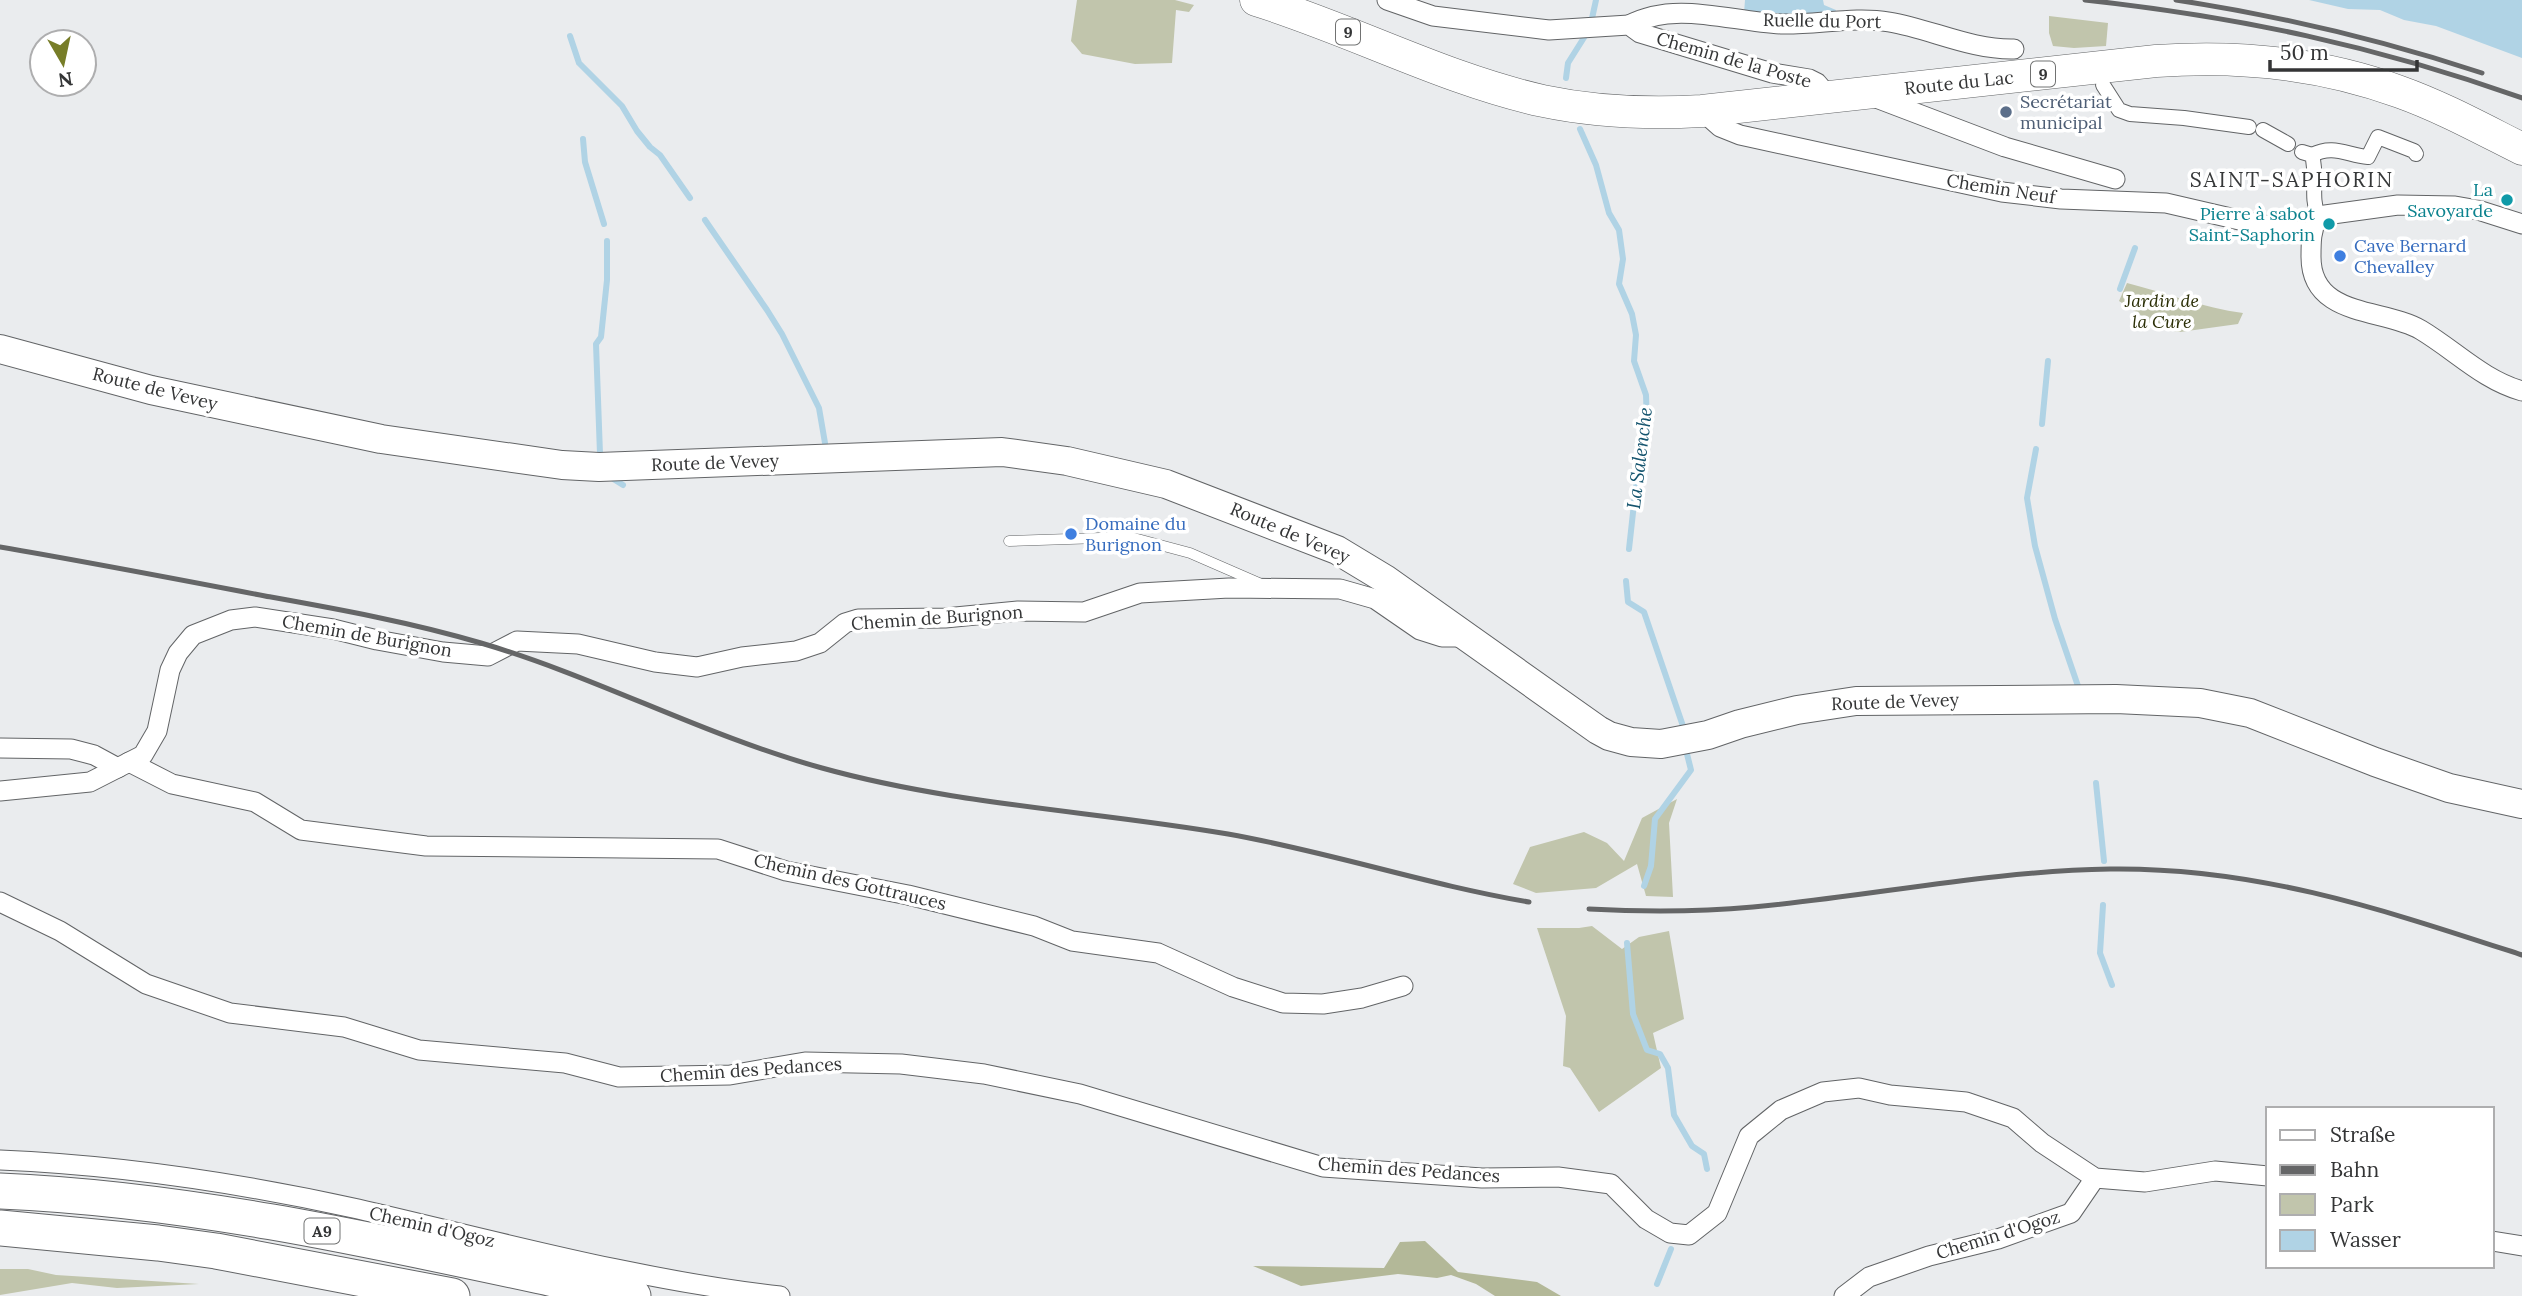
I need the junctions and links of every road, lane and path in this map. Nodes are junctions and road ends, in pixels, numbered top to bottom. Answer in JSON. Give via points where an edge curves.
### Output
{"nodes":[{"id":1,"x":1387,"y":0,"type":"edge"},
{"id":2,"x":1277,"y":3,"type":"edge"},
{"id":3,"x":1629,"y":25,"type":"junction"},
{"id":4,"x":2014,"y":49,"type":"dead end"},
{"id":5,"x":2103,"y":85,"type":"dead end"},
{"id":6,"x":1863,"y":93,"type":"junction"},
{"id":7,"x":1829,"y":97,"type":"junction"},
{"id":8,"x":1702,"y":111,"type":"junction"},
{"id":9,"x":2285,"y":144,"type":"dead end"},
{"id":10,"x":2522,"y":149,"type":"edge"},
{"id":11,"x":2416,"y":154,"type":"dead end"},
{"id":12,"x":2115,"y":179,"type":"dead end"},
{"id":13,"x":2314,"y":224,"type":"junction"},
{"id":14,"x":2522,"y":224,"type":"edge"},
{"id":15,"x":0,"y":349,"type":"edge"},
{"id":16,"x":2522,"y":391,"type":"edge"},
{"id":17,"x":1009,"y":541,"type":"dead end"},
{"id":18,"x":1272,"y":589,"type":"junction"},
{"id":19,"x":1466,"y":637,"type":"junction"},
{"id":20,"x":0,"y":748,"type":"edge"},
{"id":21,"x":124,"y":765,"type":"junction"},
{"id":22,"x":0,"y":790,"type":"edge"},
{"id":23,"x":2522,"y":804,"type":"edge"},
{"id":24,"x":0,"y":902,"type":"edge"},
{"id":25,"x":1403,"y":986,"type":"dead end"},
{"id":26,"x":2266,"y":1176,"type":"edge"},
{"id":27,"x":2095,"y":1178,"type":"junction"},
{"id":28,"x":2,"y":1181,"type":"edge"},
{"id":29,"x":0,"y":1228,"type":"edge"},
{"id":30,"x":2494,"y":1241,"type":"edge"},
{"id":31,"x":2522,"y":1246,"type":"edge"},
{"id":32,"x":452,"y":1296,"type":"edge"},
{"id":33,"x":633,"y":1296,"type":"edge"},
{"id":34,"x":780,"y":1296,"type":"edge"},
{"id":35,"x":1844,"y":1296,"type":"edge"}],
"edges":[{"from":1,"to":3,"type":"street","via":[[1433,16],[1549,30]]},
{"from":2,"to":8,"type":"main road","name":"Route du Lac","number":"9","via":[[1475,82],[1549,102],[1623,112]]},
{"from":3,"to":4,"type":"street","name":"Ruelle du Port","via":[[1646,16],[1678,12],[1781,24],[1870,20]]},
{"from":3,"to":7,"type":"street","name":"Chemin de la Poste","via":[[1640,33],[1758,69],[1809,79]]},
{"from":5,"to":9,"type":"street","via":[[2119,110],[2130,114],[2256,128]]},
{"from":6,"to":7,"type":"main road","name":"Route du Lac","number":"9"},
{"from":6,"to":10,"type":"main road","name":"Route du Lac","number":"9","via":[[2156,61],[2246,60],[2314,69],[2383,86]]},
{"from":6,"to":12,"type":"street","via":[[2005,147]]},
{"from":7,"to":8,"type":"main road","name":"Route du Lac","number":"9"},
{"from":8,"to":13,"type":"street","name":"Chemin Neuf","via":[[1720,127],[1740,135],[1952,183],[2042,198],[2165,203]]},
{"from":11,"to":13,"type":"street","via":[[2378,137],[2368,157],[2333,149],[2307,154],[2316,174]]},
{"from":13,"to":14,"type":"street","name":"Chemin Neuf","via":[[2398,205],[2455,206]]},
{"from":13,"to":16,"type":"street","via":[[2312,276],[2321,289],[2343,306],[2419,329],[2500,384]]},
{"from":15,"to":19,"type":"main road","name":"Route de Vevey","via":[[150,390],[381,439],[562,465],[990,452],[1067,461],[1177,488],[1337,550]]},
{"from":17,"to":18,"type":"lane","via":[[1130,537],[1190,553]]},
{"from":18,"to":19,"type":"street","name":"Chemin de Burignon","via":[[1340,589],[1375,599],[1420,630],[1442,637]]},
{"from":18,"to":21,"type":"street","name":"Chemin de Burignon","via":[[1140,593],[1084,612],[858,619],[845,623],[820,643],[796,651],[697,667],[578,644],[517,641],[488,656],[255,617],[231,620],[193,635],[178,653],[157,731],[143,755]]},
{"from":19,"to":23,"type":"main road","name":"Route de Vevey","via":[[1598,730],[1643,744],[1681,742],[1797,710],[1856,701],[2116,699],[2200,704],[2250,713],[2449,788]]},
{"from":20,"to":21,"type":"street","name":"Chemin des Gottrauces","via":[[71,749]]},
{"from":21,"to":22,"type":"street","name":"Chemin de Burignon","via":[[90,782]]},
{"from":21,"to":25,"type":"street","name":"Chemin des Gottrauces","via":[[172,784],[254,802],[301,830],[426,846],[718,849],[786,872],[1034,926],[1072,942],[1158,953],[1233,987],[1283,1003],[1323,1004]]},
{"from":24,"to":27,"type":"street","name":"Chemin des Pedances","via":[[60,931],[146,984],[230,1013],[344,1027],[419,1050],[565,1063],[619,1077],[730,1074],[805,1062],[901,1064],[984,1074],[1080,1094],[1323,1167],[1482,1178],[1558,1177],[1611,1184],[1646,1219],[1670,1233],[1689,1235],[1717,1213],[1749,1136],[1781,1110],[1823,1092],[1859,1088],[1966,1102],[2012,1118]]},
{"from":26,"to":27,"type":"street","via":[[2215,1171],[2145,1182]]},
{"from":27,"to":35,"type":"street","name":"Chemin d'Ogoz","via":[[2070,1213],[1869,1277]]},
{"from":28,"to":33,"type":"highway","number":"A9","via":[[300,1227]]},
{"from":28,"to":34,"type":"street","name":"Chemin d'Ogoz","via":[[61,1162],[183,1176],[612,1267]]},
{"from":29,"to":32,"type":"highway","number":"A9","via":[[158,1243]]},
{"from":30,"to":31,"type":"street"}]}
